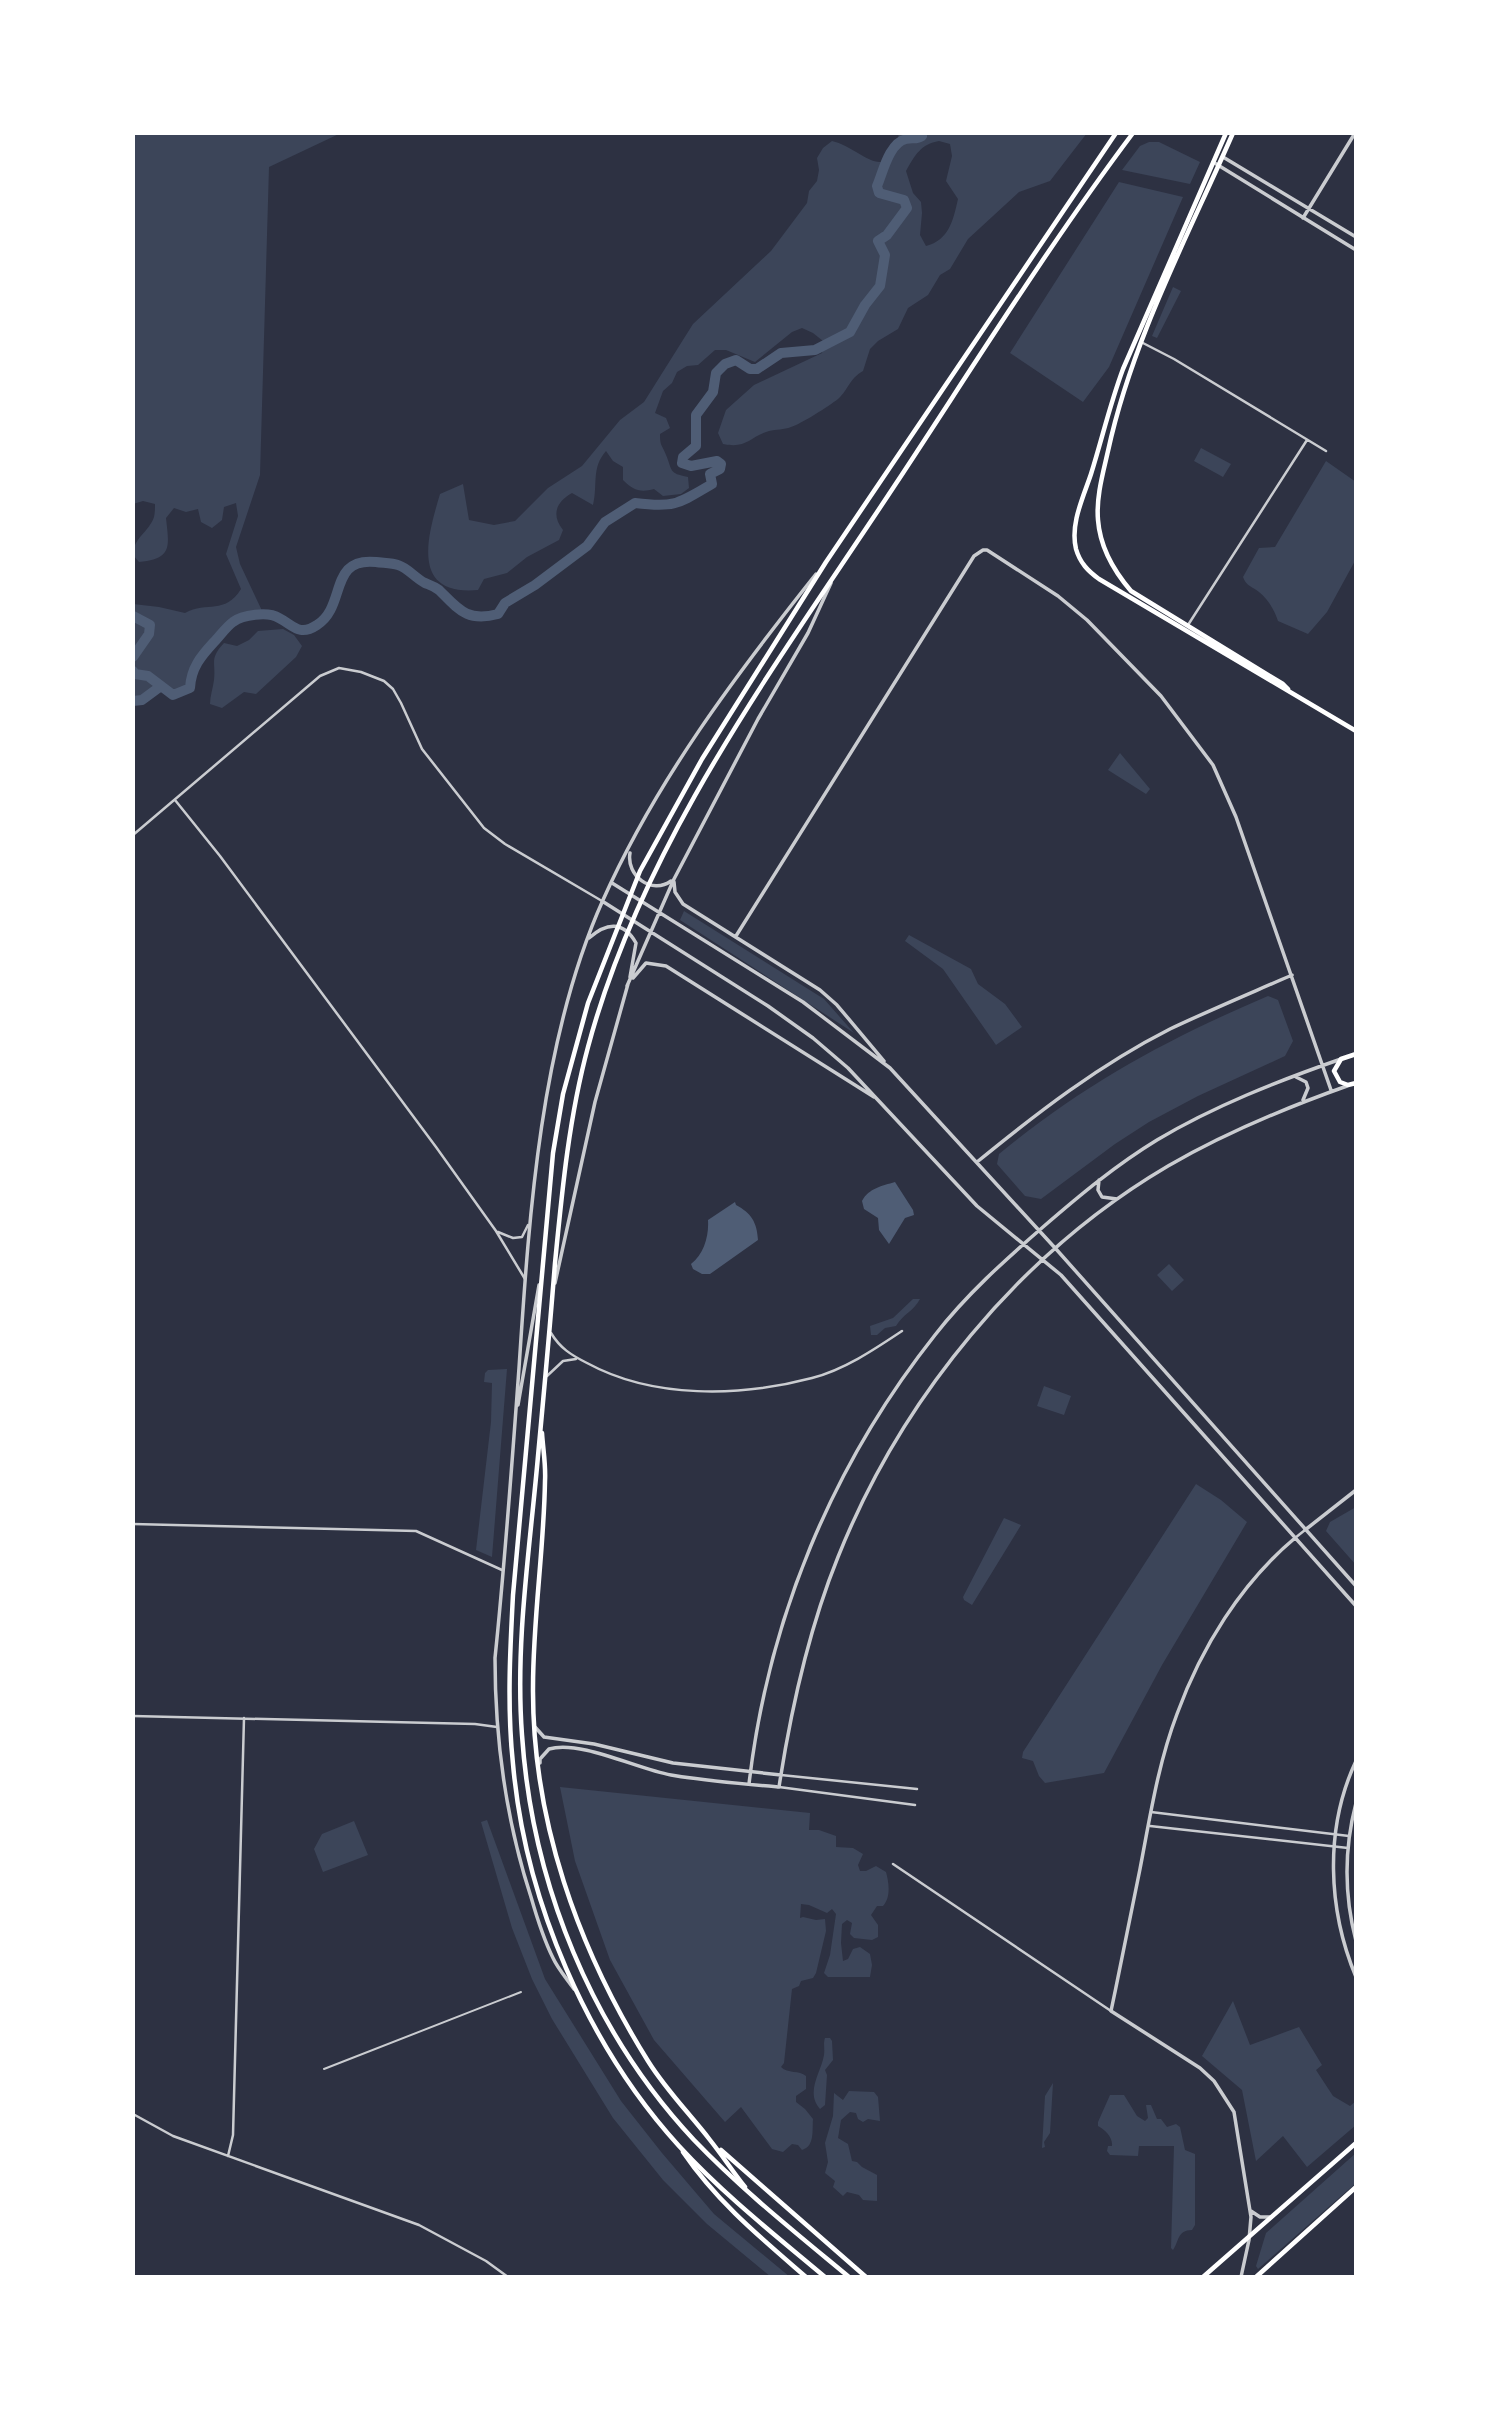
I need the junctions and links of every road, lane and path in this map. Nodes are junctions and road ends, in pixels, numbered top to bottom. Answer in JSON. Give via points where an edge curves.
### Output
{"nodes":[{"id":1,"x":1116,"y":133,"type":"edge"},
{"id":2,"x":1133,"y":133,"type":"edge"},
{"id":3,"x":1226,"y":133,"type":"edge"},
{"id":4,"x":1233,"y":133,"type":"edge"},
{"id":5,"x":1355,"y":133,"type":"edge"},
{"id":6,"x":1217,"y":153,"type":"junction"},
{"id":7,"x":1223,"y":156,"type":"junction"},
{"id":8,"x":1213,"y":162,"type":"junction"},
{"id":9,"x":1219,"y":166,"type":"junction"},
{"id":10,"x":1309,"y":209,"type":"junction"},
{"id":11,"x":1303,"y":218,"type":"junction"},
{"id":12,"x":1356,"y":237,"type":"edge"},
{"id":13,"x":1356,"y":250,"type":"edge"},
{"id":14,"x":1141,"y":342,"type":"junction"},
{"id":15,"x":1307,"y":440,"type":"junction"},
{"id":16,"x":1326,"y":451,"type":"dead end"},
{"id":17,"x":826,"y":562,"type":"junction"},
{"id":18,"x":837,"y":571,"type":"junction"},
{"id":19,"x":1188,"y":625,"type":"junction"},
{"id":20,"x":1288,"y":690,"type":"junction"},
{"id":21,"x":1356,"y":731,"type":"edge"},
{"id":22,"x":175,"y":800,"type":"junction"},
{"id":23,"x":133,"y":835,"type":"edge"},
{"id":24,"x":633,"y":841,"type":"junction"},
{"id":25,"x":674,"y":879,"type":"junction"},
{"id":26,"x":612,"y":883,"type":"junction"},
{"id":27,"x":603,"y":901,"type":"junction"},
{"id":28,"x":660,"y":913,"type":"junction"},
{"id":29,"x":653,"y":931,"type":"junction"},
{"id":30,"x":736,"y":936,"type":"junction"},
{"id":31,"x":587,"y":939,"type":"junction"},
{"id":32,"x":1292,"y":975,"type":"junction"},
{"id":33,"x":627,"y":986,"type":"junction"},
{"id":34,"x":1356,"y":1054,"type":"edge"},
{"id":35,"x":1341,"y":1059,"type":"junction"},
{"id":36,"x":1324,"y":1065,"type":"junction"},
{"id":37,"x":890,"y":1068,"type":"junction"},
{"id":38,"x":1294,"y":1076,"type":"junction"},
{"id":39,"x":1356,"y":1083,"type":"edge"},
{"id":40,"x":1349,"y":1085,"type":"junction"},
{"id":41,"x":1332,"y":1091,"type":"junction"},
{"id":42,"x":882,"y":1102,"type":"junction"},
{"id":43,"x":1302,"y":1102,"type":"junction"},
{"id":44,"x":976,"y":1163,"type":"junction"},
{"id":45,"x":1100,"y":1178,"type":"junction"},
{"id":46,"x":1118,"y":1199,"type":"junction"},
{"id":47,"x":530,"y":1222,"type":"junction"},
{"id":48,"x":496,"y":1231,"type":"junction"},
{"id":49,"x":1038,"y":1231,"type":"junction"},
{"id":50,"x":1024,"y":1243,"type":"junction"},
{"id":51,"x":1056,"y":1249,"type":"junction"},
{"id":52,"x":1044,"y":1259,"type":"junction"},
{"id":53,"x":542,"y":1268,"type":"junction"},
{"id":54,"x":524,"y":1279,"type":"junction"},
{"id":55,"x":552,"y":1302,"type":"junction"},
{"id":56,"x":549,"y":1329,"type":"junction"},
{"id":57,"x":902,"y":1331,"type":"dead end"},
{"id":58,"x":579,"y":1359,"type":"junction"},
{"id":59,"x":545,"y":1378,"type":"junction"},
{"id":60,"x":515,"y":1425,"type":"junction"},
{"id":61,"x":541,"y":1425,"type":"junction"},
{"id":62,"x":1356,"y":1490,"type":"edge"},
{"id":63,"x":133,"y":1524,"type":"edge"},
{"id":64,"x":1305,"y":1530,"type":"junction"},
{"id":65,"x":1295,"y":1538,"type":"junction"},
{"id":66,"x":502,"y":1570,"type":"junction"},
{"id":67,"x":1356,"y":1586,"type":"edge"},
{"id":68,"x":1356,"y":1606,"type":"edge"},
{"id":69,"x":133,"y":1716,"type":"edge"},
{"id":70,"x":244,"y":1718,"type":"junction"},
{"id":71,"x":534,"y":1725,"type":"junction"},
{"id":72,"x":497,"y":1727,"type":"junction"},
{"id":73,"x":1356,"y":1761,"type":"edge"},
{"id":74,"x":538,"y":1771,"type":"junction"},
{"id":75,"x":751,"y":1772,"type":"junction"},
{"id":76,"x":781,"y":1776,"type":"junction"},
{"id":77,"x":749,"y":1784,"type":"junction"},
{"id":78,"x":779,"y":1787,"type":"junction"},
{"id":79,"x":916,"y":1789,"type":"dead end"},
{"id":80,"x":1356,"y":1802,"type":"edge"},
{"id":81,"x":915,"y":1805,"type":"dead end"},
{"id":82,"x":1151,"y":1812,"type":"junction"},
{"id":83,"x":1149,"y":1826,"type":"junction"},
{"id":84,"x":1335,"y":1834,"type":"junction"},
{"id":85,"x":1349,"y":1836,"type":"junction"},
{"id":86,"x":1334,"y":1847,"type":"junction"},
{"id":87,"x":1348,"y":1848,"type":"junction"},
{"id":88,"x":893,"y":1864,"type":"dead end"},
{"id":89,"x":1356,"y":1941,"type":"edge"},
{"id":90,"x":1356,"y":1978,"type":"edge"},
{"id":91,"x":521,"y":1992,"type":"dead end"},
{"id":92,"x":578,"y":1994,"type":"junction"},
{"id":93,"x":1111,"y":2011,"type":"junction"},
{"id":94,"x":324,"y":2069,"type":"dead end"},
{"id":95,"x":133,"y":2114,"type":"edge"},
{"id":96,"x":710,"y":2140,"type":"junction"},
{"id":97,"x":1356,"y":2143,"type":"edge"},
{"id":98,"x":679,"y":2146,"type":"junction"},
{"id":99,"x":228,"y":2156,"type":"junction"},
{"id":100,"x":1356,"y":2188,"type":"edge"},
{"id":101,"x":752,"y":2196,"type":"junction"},
{"id":102,"x":1250,"y":2210,"type":"junction"},
{"id":103,"x":1278,"y":2213,"type":"junction"},
{"id":104,"x":1250,"y":2237,"type":"junction"},
{"id":105,"x":509,"y":2277,"type":"edge"},
{"id":106,"x":806,"y":2277,"type":"edge"},
{"id":107,"x":825,"y":2277,"type":"edge"},
{"id":108,"x":849,"y":2277,"type":"edge"},
{"id":109,"x":866,"y":2277,"type":"edge"},
{"id":110,"x":1203,"y":2277,"type":"edge"},
{"id":111,"x":1241,"y":2277,"type":"edge"},
{"id":112,"x":1256,"y":2277,"type":"edge"}],
"edges":[{"from":1,"to":17,"type":"main road"},
{"from":2,"to":18,"type":"main road"},
{"from":3,"to":6,"type":"main road"},
{"from":4,"to":7,"type":"main road"},
{"from":5,"to":10,"type":"street"},
{"from":6,"to":7,"type":"street"},
{"from":6,"to":8,"type":"main road"},
{"from":7,"to":9,"type":"main road"},
{"from":7,"to":10,"type":"street"},
{"from":8,"to":9,"type":"street"},
{"from":8,"to":20,"type":"main road","via":[[1114,392],[1079,507],[1076,550],[1099,579]]},
{"from":9,"to":11,"type":"street"},
{"from":9,"to":14,"type":"main road"},
{"from":10,"to":11,"type":"street"},
{"from":10,"to":12,"type":"street"},
{"from":11,"to":13,"type":"street"},
{"from":14,"to":15,"type":"street"},
{"from":14,"to":19,"type":"main road","via":[[1111,435],[1098,504],[1099,528],[1111,565],[1131,591]]},
{"from":15,"to":16,"type":"street"},
{"from":15,"to":19,"type":"street"},
{"from":17,"to":24,"type":"street","via":[[716,706]]},
{"from":17,"to":53,"type":"main road","via":[[702,759],[640,871],[607,950],[563,1094]]},
{"from":18,"to":25,"type":"street"},
{"from":18,"to":55,"type":"main road","via":[[714,763],[651,876],[619,954],[577,1095]]},
{"from":19,"to":20,"type":"main road"},
{"from":20,"to":21,"type":"main road"},
{"from":22,"to":23,"type":"street"},
{"from":22,"to":27,"type":"street","via":[[320,676],[339,668],[361,672],[393,689],[422,749],[484,828]]},
{"from":22,"to":48,"type":"street"},
{"from":24,"to":25,"type":"street","via":[[629,866],[634,876],[653,886]]},
{"from":24,"to":26,"type":"street"},
{"from":25,"to":28,"type":"street"},
{"from":25,"to":30,"type":"street","via":[[683,904]]},
{"from":26,"to":27,"type":"street"},
{"from":26,"to":28,"type":"street"},
{"from":27,"to":29,"type":"street"},
{"from":27,"to":31,"type":"street"},
{"from":28,"to":29,"type":"street"},
{"from":28,"to":37,"type":"street","via":[[803,1002]]},
{"from":29,"to":33,"type":"street"},
{"from":29,"to":42,"type":"street","via":[[813,1038]]},
{"from":30,"to":32,"type":"street","via":[[974,556],[987,550],[1087,620],[1161,696],[1197,742],[1213,765],[1236,817]]},
{"from":30,"to":37,"type":"street","via":[[820,990]]},
{"from":31,"to":33,"type":"street","via":[[609,926],[633,936],[636,953]]},
{"from":31,"to":47,"type":"street","via":[[550,1082]]},
{"from":32,"to":36,"type":"street"},
{"from":32,"to":44,"type":"street","via":[[1132,1051],[1036,1114]]},
{"from":33,"to":42,"type":"street","via":[[646,963],[666,966]]},
{"from":33,"to":55,"type":"street","via":[[601,1079]]},
{"from":34,"to":35,"type":"main road"},
{"from":35,"to":36,"type":"street"},
{"from":35,"to":40,"type":"main road","via":[[1334,1071],[1336,1078]]},
{"from":36,"to":38,"type":"street"},
{"from":36,"to":41,"type":"street"},
{"from":37,"to":44,"type":"street"},
{"from":38,"to":43,"type":"street","via":[[1308,1088]]},
{"from":38,"to":45,"type":"street","via":[[1220,1106]]},
{"from":39,"to":40,"type":"main road"},
{"from":40,"to":41,"type":"street"},
{"from":41,"to":43,"type":"street"},
{"from":42,"to":50,"type":"street","via":[[959,1188]]},
{"from":43,"to":46,"type":"street","via":[[1241,1127]]},
{"from":44,"to":49,"type":"street"},
{"from":45,"to":46,"type":"street","via":[[1102,1197]]},
{"from":45,"to":49,"type":"street"},
{"from":46,"to":51,"type":"street"},
{"from":47,"to":48,"type":"street","via":[[522,1237]]},
{"from":47,"to":54,"type":"street"},
{"from":48,"to":54,"type":"street"},
{"from":49,"to":50,"type":"street"},
{"from":49,"to":51,"type":"street"},
{"from":50,"to":52,"type":"street"},
{"from":50,"to":75,"type":"street","via":[[935,1335],[880,1411],[835,1492],[788,1602],[767,1678]]},
{"from":51,"to":52,"type":"street"},
{"from":51,"to":64,"type":"street"},
{"from":52,"to":65,"type":"street"},
{"from":52,"to":76,"type":"street","via":[[958,1352],[907,1422],[860,1505],[805,1653]]},
{"from":53,"to":60,"type":"street"},
{"from":53,"to":92,"type":"main road","via":[[513,1595],[510,1720],[519,1807],[538,1890]]},
{"from":54,"to":60,"type":"street"},
{"from":55,"to":56,"type":"main road"},
{"from":56,"to":58,"type":"street","via":[[564,1350]]},
{"from":56,"to":59,"type":"main road"},
{"from":57,"to":58,"type":"street","via":[[813,1378],[719,1391],[630,1382]]},
{"from":58,"to":59,"type":"street","via":[[563,1361]]},
{"from":59,"to":61,"type":"main road"},
{"from":60,"to":66,"type":"street"},
{"from":61,"to":71,"type":"main road","via":[[545,1479]]},
{"from":61,"to":101,"type":"main road","via":[[525,1597],[521,1708],[528,1786],[545,1867],[572,1950],[622,2047],[656,2096]]},
{"from":62,"to":64,"type":"street"},
{"from":63,"to":66,"type":"street","via":[[416,1531]]},
{"from":64,"to":65,"type":"street"},
{"from":64,"to":67,"type":"street"},
{"from":65,"to":68,"type":"street"},
{"from":65,"to":82,"type":"street","via":[[1236,1603],[1195,1670],[1176,1715]]},
{"from":66,"to":72,"type":"street","via":[[495,1658]]},
{"from":69,"to":70,"type":"street"},
{"from":70,"to":72,"type":"street"},
{"from":70,"to":99,"type":"street","via":[[233,2135]]},
{"from":71,"to":74,"type":"main road"},
{"from":71,"to":75,"type":"street","via":[[552,1739],[673,1763]]},
{"from":72,"to":92,"type":"street","via":[[523,1873],[554,1961]]},
{"from":73,"to":84,"type":"street"},
{"from":74,"to":77,"type":"street","via":[[544,1753],[567,1748],[669,1774]]},
{"from":74,"to":96,"type":"main road","via":[[566,1892],[596,1966],[649,2062]]},
{"from":75,"to":76,"type":"street"},
{"from":75,"to":77,"type":"street"},
{"from":76,"to":78,"type":"street"},
{"from":76,"to":79,"type":"street"},
{"from":77,"to":78,"type":"street"},
{"from":78,"to":81,"type":"street"},
{"from":80,"to":85,"type":"street"},
{"from":82,"to":83,"type":"street"},
{"from":82,"to":84,"type":"street"},
{"from":83,"to":86,"type":"street"},
{"from":83,"to":93,"type":"street"},
{"from":84,"to":85,"type":"street"},
{"from":84,"to":86,"type":"street"},
{"from":85,"to":87,"type":"street"},
{"from":86,"to":87,"type":"street"},
{"from":86,"to":90,"type":"street","via":[[1338,1924]]},
{"from":87,"to":89,"type":"street","via":[[1346,1886]]},
{"from":88,"to":93,"type":"street"},
{"from":91,"to":94,"type":"lane"},
{"from":92,"to":98,"type":"main road","via":[[621,2069]]},
{"from":93,"to":102,"type":"street","via":[[1185,2057],[1224,2094],[1239,2130]]},
{"from":95,"to":99,"type":"street","via":[[173,2136]]},
{"from":96,"to":101,"type":"main road"},
{"from":96,"to":109,"type":"main road"},
{"from":97,"to":103,"type":"main road"},
{"from":98,"to":106,"type":"main road","via":[[729,2210]]},
{"from":98,"to":107,"type":"main road"},
{"from":99,"to":105,"type":"street","via":[[419,2225]]},
{"from":100,"to":112,"type":"main road"},
{"from":101,"to":108,"type":"main road"},
{"from":102,"to":103,"type":"street","via":[[1260,2217]]},
{"from":102,"to":104,"type":"street"},
{"from":103,"to":104,"type":"main road"},
{"from":104,"to":110,"type":"main road"},
{"from":104,"to":111,"type":"street"}]}
